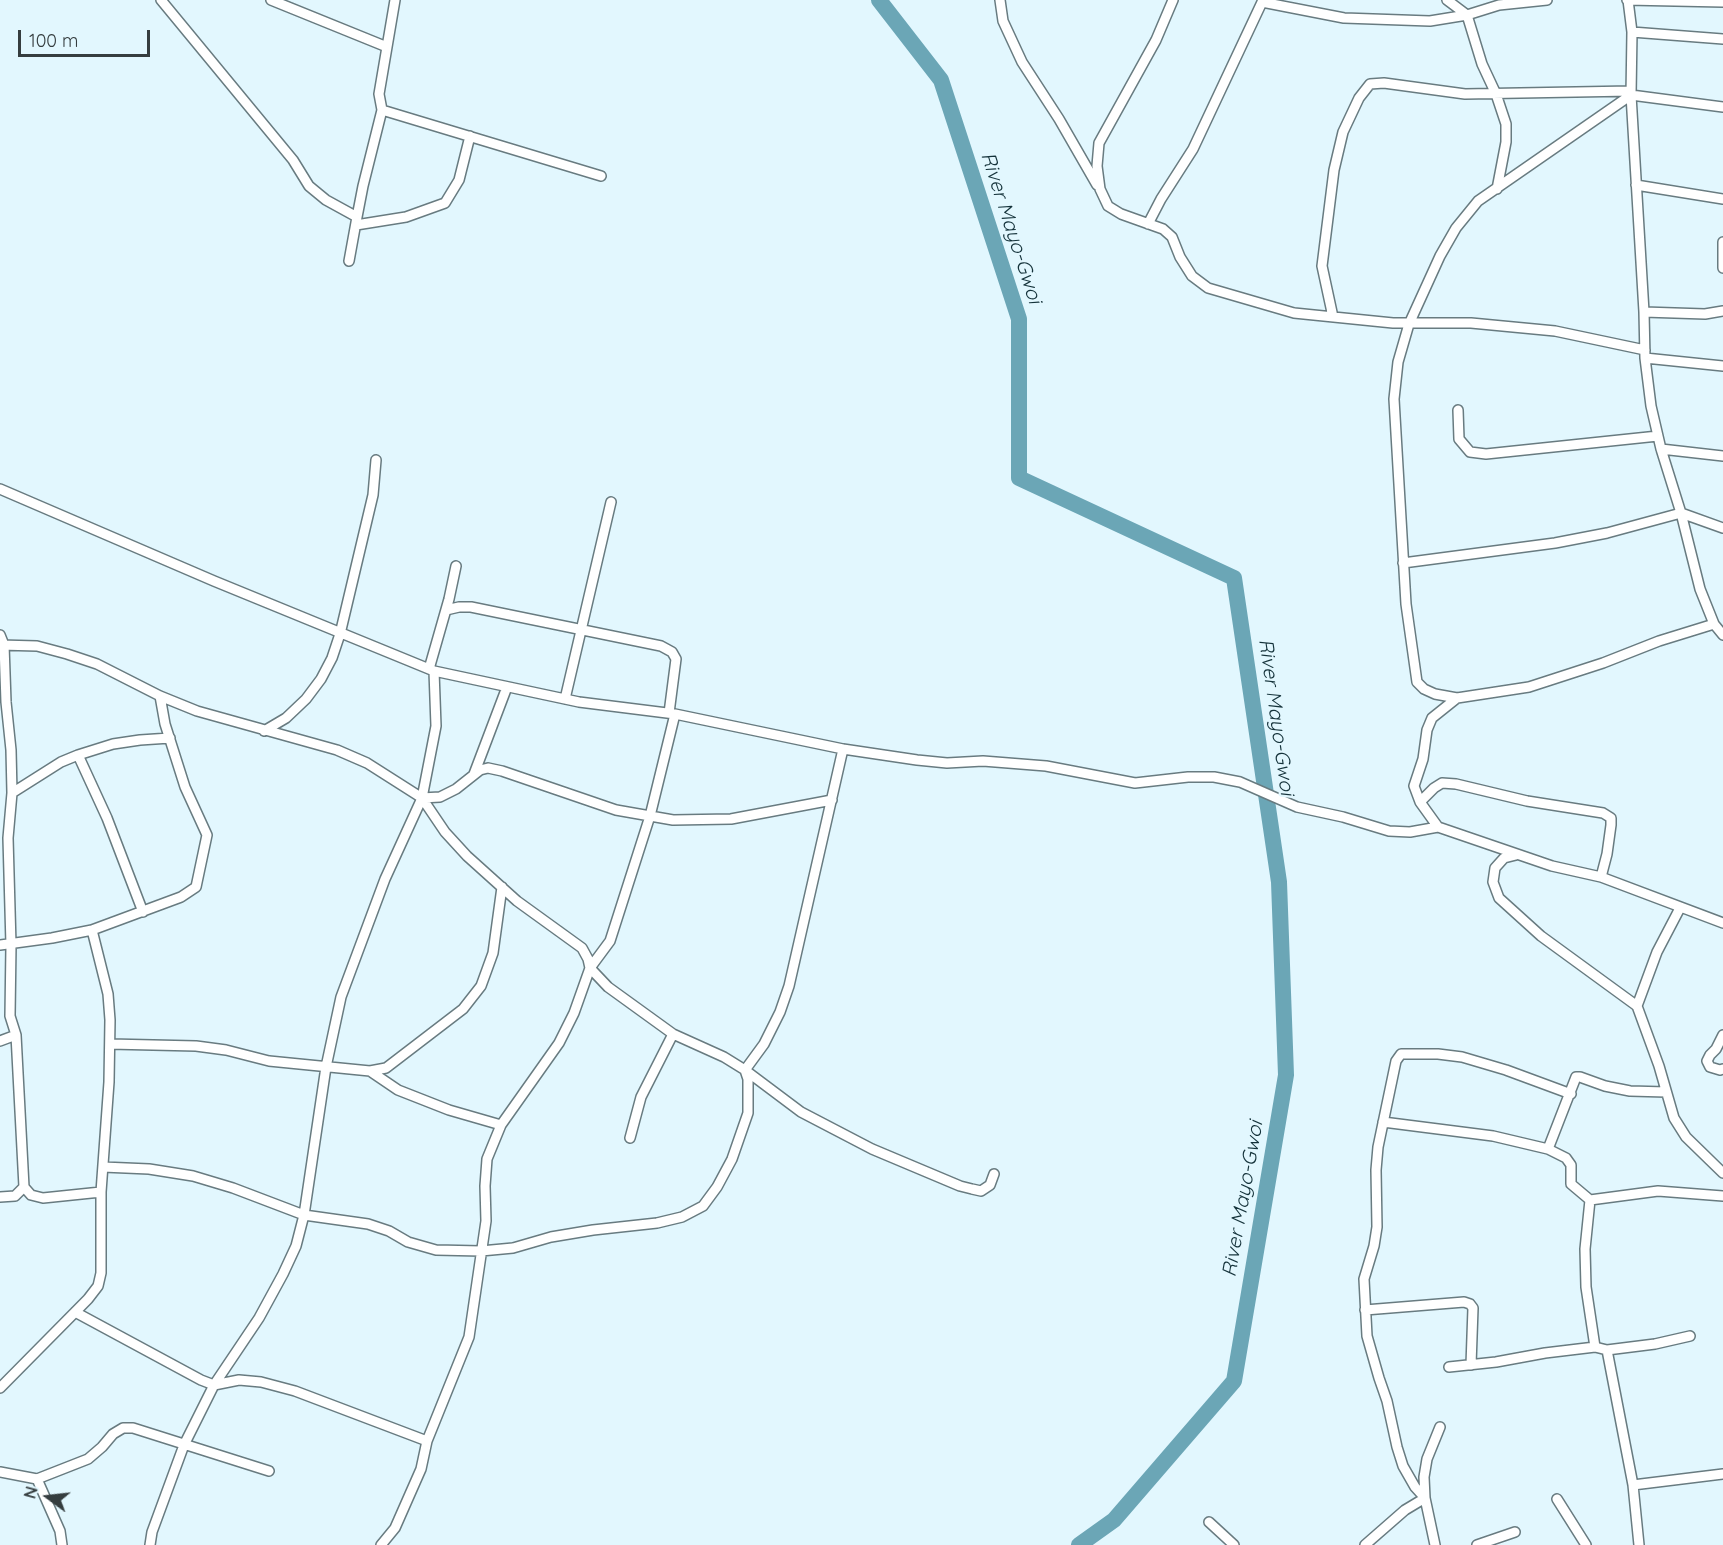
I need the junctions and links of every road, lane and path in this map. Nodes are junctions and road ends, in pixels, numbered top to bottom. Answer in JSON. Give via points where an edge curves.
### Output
{"nodes":[{"id":1,"x":160,"y":0,"type":"edge"},
{"id":2,"x":271,"y":0,"type":"edge"},
{"id":3,"x":395,"y":0,"type":"edge"},
{"id":4,"x":1000,"y":0,"type":"edge"},
{"id":5,"x":1173,"y":0,"type":"edge"},
{"id":6,"x":1447,"y":0,"type":"edge"},
{"id":7,"x":1546,"y":0,"type":"edge"},
{"id":8,"x":1628,"y":0,"type":"edge"},
{"id":9,"x":1263,"y":1,"type":"edge"},
{"id":10,"x":1723,"y":2,"type":"edge"},
{"id":11,"x":1467,"y":15,"type":"junction"},
{"id":12,"x":1632,"y":32,"type":"junction"},
{"id":13,"x":1723,"y":39,"type":"edge"},
{"id":14,"x":387,"y":47,"type":"junction"},
{"id":15,"x":1631,"y":93,"type":"junction"},
{"id":16,"x":1496,"y":94,"type":"junction"},
{"id":17,"x":1723,"y":106,"type":"edge"},
{"id":18,"x":382,"y":110,"type":"junction"},
{"id":19,"x":470,"y":136,"type":"junction"},
{"id":20,"x":601,"y":176,"type":"dead end"},
{"id":21,"x":1636,"y":185,"type":"junction"},
{"id":22,"x":1100,"y":189,"type":"junction"},
{"id":23,"x":1497,"y":189,"type":"junction"},
{"id":24,"x":1723,"y":199,"type":"edge"},
{"id":25,"x":357,"y":221,"type":"junction"},
{"id":26,"x":1148,"y":224,"type":"junction"},
{"id":27,"x":1723,"y":242,"type":"edge"},
{"id":28,"x":349,"y":261,"type":"dead end"},
{"id":29,"x":1723,"y":268,"type":"edge"},
{"id":30,"x":1723,"y":311,"type":"edge"},
{"id":31,"x":1644,"y":312,"type":"junction"},
{"id":32,"x":1333,"y":317,"type":"junction"},
{"id":33,"x":1409,"y":324,"type":"junction"},
{"id":34,"x":1645,"y":354,"type":"junction"},
{"id":35,"x":1723,"y":366,"type":"edge"},
{"id":36,"x":1458,"y":410,"type":"dead end"},
{"id":37,"x":1658,"y":436,"type":"junction"},
{"id":38,"x":1661,"y":449,"type":"junction"},
{"id":39,"x":1723,"y":456,"type":"edge"},
{"id":40,"x":376,"y":460,"type":"dead end"},
{"id":41,"x":0,"y":489,"type":"edge"},
{"id":42,"x":610,"y":502,"type":"dead end"},
{"id":43,"x":1681,"y":513,"type":"junction"},
{"id":44,"x":1723,"y":528,"type":"edge"},
{"id":45,"x":1403,"y":563,"type":"junction"},
{"id":46,"x":456,"y":566,"type":"dead end"},
{"id":47,"x":446,"y":610,"type":"junction"},
{"id":48,"x":1714,"y":624,"type":"junction"},
{"id":49,"x":581,"y":630,"type":"junction"},
{"id":50,"x":340,"y":634,"type":"junction"},
{"id":51,"x":0,"y":635,"type":"edge"},
{"id":52,"x":1723,"y":635,"type":"edge"},
{"id":53,"x":2,"y":645,"type":"edge"},
{"id":54,"x":431,"y":670,"type":"junction"},
{"id":55,"x":507,"y":687,"type":"junction"},
{"id":56,"x":160,"y":696,"type":"junction"},
{"id":57,"x":1457,"y":698,"type":"junction"},
{"id":58,"x":565,"y":699,"type":"junction"},
{"id":59,"x":672,"y":714,"type":"junction"},
{"id":60,"x":264,"y":730,"type":"junction"},
{"id":61,"x":170,"y":738,"type":"junction"},
{"id":62,"x":843,"y":749,"type":"junction"},
{"id":63,"x":78,"y":756,"type":"junction"},
{"id":64,"x":473,"y":776,"type":"junction"},
{"id":65,"x":12,"y":793,"type":"junction"},
{"id":66,"x":422,"y":798,"type":"junction"},
{"id":67,"x":832,"y":800,"type":"junction"},
{"id":68,"x":1420,"y":802,"type":"junction"},
{"id":69,"x":650,"y":816,"type":"junction"},
{"id":70,"x":1438,"y":827,"type":"junction"},
{"id":71,"x":1516,"y":855,"type":"junction"},
{"id":72,"x":1601,"y":877,"type":"junction"},
{"id":73,"x":502,"y":887,"type":"junction"},
{"id":74,"x":1680,"y":908,"type":"junction"},
{"id":75,"x":143,"y":912,"type":"junction"},
{"id":76,"x":1723,"y":923,"type":"edge"},
{"id":77,"x":92,"y":930,"type":"junction"},
{"id":78,"x":0,"y":945,"type":"edge"},
{"id":79,"x":11,"y":945,"type":"junction"},
{"id":80,"x":590,"y":968,"type":"junction"},
{"id":81,"x":1637,"y":1006,"type":"junction"},
{"id":82,"x":673,"y":1034,"type":"junction"},
{"id":83,"x":16,"y":1035,"type":"junction"},
{"id":84,"x":1723,"y":1035,"type":"edge"},
{"id":85,"x":0,"y":1041,"type":"edge"},
{"id":86,"x":110,"y":1044,"type":"junction"},
{"id":87,"x":326,"y":1067,"type":"junction"},
{"id":88,"x":1723,"y":1069,"type":"edge"},
{"id":89,"x":745,"y":1070,"type":"junction"},
{"id":90,"x":370,"y":1071,"type":"junction"},
{"id":91,"x":1666,"y":1092,"type":"junction"},
{"id":92,"x":1571,"y":1094,"type":"junction"},
{"id":93,"x":1383,"y":1122,"type":"junction"},
{"id":94,"x":501,"y":1125,"type":"junction"},
{"id":95,"x":630,"y":1138,"type":"dead end"},
{"id":96,"x":1548,"y":1149,"type":"junction"},
{"id":97,"x":103,"y":1167,"type":"junction"},
{"id":98,"x":1723,"y":1173,"type":"edge"},
{"id":99,"x":994,"y":1174,"type":"dead end"},
{"id":100,"x":24,"y":1187,"type":"junction"},
{"id":101,"x":101,"y":1192,"type":"junction"},
{"id":102,"x":1723,"y":1196,"type":"edge"},
{"id":103,"x":0,"y":1197,"type":"edge"},
{"id":104,"x":1590,"y":1200,"type":"junction"},
{"id":105,"x":304,"y":1215,"type":"junction"},
{"id":106,"x":481,"y":1251,"type":"junction"},
{"id":107,"x":1365,"y":1310,"type":"junction"},
{"id":108,"x":75,"y":1312,"type":"junction"},
{"id":109,"x":1690,"y":1336,"type":"dead end"},
{"id":110,"x":1595,"y":1347,"type":"junction"},
{"id":111,"x":1606,"y":1350,"type":"junction"},
{"id":112,"x":1471,"y":1365,"type":"junction"},
{"id":113,"x":1449,"y":1367,"type":"dead end"},
{"id":114,"x":214,"y":1385,"type":"junction"},
{"id":115,"x":0,"y":1388,"type":"edge"},
{"id":116,"x":1440,"y":1427,"type":"dead end"},
{"id":117,"x":427,"y":1441,"type":"junction"},
{"id":118,"x":184,"y":1445,"type":"junction"},
{"id":119,"x":269,"y":1471,"type":"dead end"},
{"id":120,"x":0,"y":1473,"type":"edge"},
{"id":121,"x":1723,"y":1474,"type":"edge"},
{"id":122,"x":37,"y":1479,"type":"junction"},
{"id":123,"x":1633,"y":1485,"type":"junction"},
{"id":124,"x":1425,"y":1498,"type":"junction"},
{"id":125,"x":1557,"y":1499,"type":"dead end"},
{"id":126,"x":1209,"y":1522,"type":"dead end"},
{"id":127,"x":1515,"y":1532,"type":"dead end"},
{"id":128,"x":62,"y":1545,"type":"edge"},
{"id":129,"x":151,"y":1545,"type":"edge"},
{"id":130,"x":381,"y":1545,"type":"edge"},
{"id":131,"x":1234,"y":1545,"type":"edge"},
{"id":132,"x":1365,"y":1545,"type":"edge"},
{"id":133,"x":1435,"y":1545,"type":"edge"},
{"id":134,"x":1477,"y":1545,"type":"edge"},
{"id":135,"x":1586,"y":1545,"type":"edge"},
{"id":136,"x":1639,"y":1545,"type":"edge"}],
"edges":[{"from":1,"to":25,"type":"street","via":[[286,151],[309,186]]},
{"from":2,"to":14,"type":"street"},
{"from":3,"to":14,"type":"street"},
{"from":4,"to":22,"type":"street","via":[[1003,21],[1022,62]]},
{"from":5,"to":22,"type":"street","via":[[1156,40],[1099,143]]},
{"from":6,"to":11,"type":"street"},
{"from":7,"to":11,"type":"street","via":[[1499,5]]},
{"from":8,"to":10,"type":"street"},
{"from":8,"to":12,"type":"street"},
{"from":9,"to":11,"type":"street","via":[[1344,18],[1430,21]]},
{"from":9,"to":26,"type":"street","via":[[1192,149]]},
{"from":11,"to":16,"type":"street"},
{"from":12,"to":13,"type":"street"},
{"from":12,"to":15,"type":"street"},
{"from":14,"to":18,"type":"street","via":[[379,94]]},
{"from":15,"to":16,"type":"street"},
{"from":15,"to":17,"type":"street"},
{"from":15,"to":21,"type":"street"},
{"from":15,"to":23,"type":"street"},
{"from":16,"to":23,"type":"street","via":[[1506,124]]},
{"from":16,"to":32,"type":"street","via":[[1465,94],[1384,83],[1370,84],[1364,90],[1344,132],[1334,170],[1322,266]]},
{"from":18,"to":19,"type":"street"},
{"from":18,"to":25,"type":"street"},
{"from":19,"to":20,"type":"street"},
{"from":19,"to":25,"type":"street","via":[[459,180],[446,204],[406,217]]},
{"from":21,"to":24,"type":"street"},
{"from":21,"to":31,"type":"street"},
{"from":22,"to":26,"type":"street","via":[[1108,206]]},
{"from":23,"to":33,"type":"street","via":[[1478,201],[1456,228]]},
{"from":25,"to":28,"type":"street"},
{"from":26,"to":32,"type":"street","via":[[1172,237],[1192,276],[1208,288],[1294,313]]},
{"from":27,"to":29,"type":"street"},
{"from":30,"to":31,"type":"street"},
{"from":31,"to":34,"type":"street"},
{"from":32,"to":33,"type":"street"},
{"from":33,"to":34,"type":"street","via":[[1472,323],[1555,331]]},
{"from":33,"to":45,"type":"street","via":[[1398,362],[1394,399]]},
{"from":34,"to":35,"type":"street"},
{"from":34,"to":37,"type":"street"},
{"from":36,"to":37,"type":"street","via":[[1459,439],[1470,452],[1486,454]]},
{"from":37,"to":38,"type":"street"},
{"from":38,"to":39,"type":"street"},
{"from":38,"to":43,"type":"street"},
{"from":40,"to":50,"type":"street","via":[[373,495]]},
{"from":41,"to":50,"type":"street"},
{"from":42,"to":49,"type":"street"},
{"from":43,"to":44,"type":"street"},
{"from":43,"to":45,"type":"street","via":[[1555,543]]},
{"from":43,"to":48,"type":"street","via":[[1700,589]]},
{"from":45,"to":57,"type":"street","via":[[1417,682],[1435,694]]},
{"from":46,"to":47,"type":"street"},
{"from":47,"to":49,"type":"street","via":[[471,607]]},
{"from":47,"to":54,"type":"street"},
{"from":48,"to":52,"type":"street"},
{"from":48,"to":57,"type":"street","via":[[1529,687]]},
{"from":49,"to":58,"type":"street"},
{"from":49,"to":59,"type":"street","via":[[661,646],[672,652],[676,659]]},
{"from":50,"to":54,"type":"street"},
{"from":50,"to":60,"type":"street","via":[[332,658],[306,699],[286,718]]},
{"from":51,"to":53,"type":"street"},
{"from":53,"to":56,"type":"street","via":[[37,646],[67,654],[97,664]]},
{"from":53,"to":65,"type":"street"},
{"from":54,"to":55,"type":"street"},
{"from":54,"to":66,"type":"street","via":[[436,726]]},
{"from":55,"to":58,"type":"street"},
{"from":55,"to":64,"type":"street"},
{"from":56,"to":60,"type":"street"},
{"from":56,"to":61,"type":"street"},
{"from":57,"to":68,"type":"street","via":[[1432,718],[1427,730],[1414,786]]},
{"from":58,"to":59,"type":"street"},
{"from":59,"to":62,"type":"street"},
{"from":59,"to":69,"type":"street"},
{"from":60,"to":66,"type":"street","via":[[337,750],[367,763]]},
{"from":61,"to":63,"type":"street","via":[[113,744]]},
{"from":61,"to":75,"type":"street","via":[[207,842],[196,887]]},
{"from":62,"to":67,"type":"street"},
{"from":62,"to":70,"type":"street","via":[[947,763],[983,761],[1046,766],[1135,783],[1214,777],[1240,782],[1297,807],[1389,831]]},
{"from":63,"to":65,"type":"street","via":[[61,762]]},
{"from":63,"to":75,"type":"street"},
{"from":64,"to":66,"type":"street","via":[[440,797]]},
{"from":64,"to":69,"type":"street","via":[[488,768],[502,771],[616,810]]},
{"from":65,"to":79,"type":"street","via":[[8,838]]},
{"from":66,"to":73,"type":"street","via":[[445,832]]},
{"from":66,"to":87,"type":"street","via":[[357,952],[341,997]]},
{"from":67,"to":69,"type":"street","via":[[731,819],[673,820]]},
{"from":67,"to":89,"type":"street","via":[[789,986],[764,1044]]},
{"from":68,"to":70,"type":"street"},
{"from":68,"to":72,"type":"street","via":[[1442,783],[1603,813],[1611,818],[1611,825]]},
{"from":69,"to":80,"type":"street","via":[[610,941]]},
{"from":70,"to":71,"type":"street"},
{"from":71,"to":72,"type":"street"},
{"from":71,"to":81,"type":"street","via":[[1504,858],[1495,868],[1493,882],[1500,898],[1541,936]]},
{"from":72,"to":74,"type":"street"},
{"from":73,"to":80,"type":"street","via":[[582,948]]},
{"from":73,"to":90,"type":"street","via":[[493,953],[480,986],[463,1009],[398,1060],[386,1068]]},
{"from":74,"to":76,"type":"street"},
{"from":74,"to":81,"type":"street","via":[[1657,952]]},
{"from":75,"to":77,"type":"street"},
{"from":77,"to":79,"type":"street"},
{"from":77,"to":86,"type":"street","via":[[108,994]]},
{"from":78,"to":79,"type":"street"},
{"from":79,"to":83,"type":"street","via":[[10,1016]]},
{"from":80,"to":82,"type":"street","via":[[608,987]]},
{"from":80,"to":94,"type":"street","via":[[559,1043]]},
{"from":81,"to":91,"type":"street"},
{"from":82,"to":89,"type":"street"},
{"from":82,"to":95,"type":"street","via":[[641,1097]]},
{"from":83,"to":85,"type":"street"},
{"from":83,"to":100,"type":"street"},
{"from":84,"to":88,"type":"street","via":[[1707,1061],[1710,1067]]},
{"from":86,"to":87,"type":"street","via":[[196,1046],[269,1061]]},
{"from":86,"to":97,"type":"street"},
{"from":87,"to":90,"type":"street"},
{"from":87,"to":105,"type":"street"},
{"from":89,"to":99,"type":"street","via":[[801,1112],[872,1149],[960,1186],[981,1191],[990,1185]]},
{"from":89,"to":106,"type":"street","via":[[748,1113],[732,1159],[703,1206],[682,1217],[657,1223],[593,1230]]},
{"from":90,"to":94,"type":"street","via":[[398,1090]]},
{"from":91,"to":92,"type":"street","via":[[1630,1091],[1576,1077]]},
{"from":91,"to":98,"type":"street","via":[[1674,1118],[1686,1137]]},
{"from":92,"to":93,"type":"street","via":[[1462,1057],[1401,1054],[1396,1061]]},
{"from":92,"to":96,"type":"street"},
{"from":93,"to":96,"type":"street","via":[[1493,1136]]},
{"from":93,"to":107,"type":"street","via":[[1376,1170],[1377,1227],[1364,1279]]},
{"from":94,"to":106,"type":"street","via":[[487,1159],[486,1221]]},
{"from":96,"to":104,"type":"street","via":[[1566,1158],[1571,1165],[1571,1184]]},
{"from":97,"to":101,"type":"street"},
{"from":97,"to":105,"type":"street","via":[[193,1176]]},
{"from":100,"to":101,"type":"street","via":[[31,1195],[43,1198]]},
{"from":100,"to":103,"type":"street","via":[[15,1196]]},
{"from":101,"to":108,"type":"street","via":[[101,1273],[98,1286]]},
{"from":102,"to":104,"type":"street","via":[[1658,1191]]},
{"from":104,"to":110,"type":"street","via":[[1586,1287]]},
{"from":105,"to":106,"type":"street","via":[[368,1224],[436,1250]]},
{"from":105,"to":114,"type":"street","via":[[283,1274]]},
{"from":106,"to":117,"type":"street","via":[[470,1337]]},
{"from":107,"to":112,"type":"street","via":[[1470,1304]]},
{"from":107,"to":124,"type":"street","via":[[1367,1336],[1388,1401],[1396,1447],[1403,1466]]},
{"from":108,"to":114,"type":"street"},
{"from":108,"to":115,"type":"street"},
{"from":109,"to":111,"type":"street"},
{"from":110,"to":111,"type":"street"},
{"from":110,"to":112,"type":"street"},
{"from":111,"to":123,"type":"street"},
{"from":112,"to":113,"type":"street"},
{"from":114,"to":117,"type":"street","via":[[239,1380],[261,1382]]},
{"from":114,"to":118,"type":"street"},
{"from":116,"to":124,"type":"street","via":[[1427,1459]]},
{"from":117,"to":130,"type":"street","via":[[421,1469],[395,1528]]},
{"from":118,"to":119,"type":"street"},
{"from":118,"to":122,"type":"street","via":[[123,1428],[88,1459]]},
{"from":118,"to":129,"type":"street","via":[[152,1532]]},
{"from":120,"to":122,"type":"street"},
{"from":121,"to":123,"type":"street"},
{"from":122,"to":128,"type":"street","via":[[60,1531]]},
{"from":123,"to":136,"type":"street"},
{"from":124,"to":132,"type":"street"},
{"from":124,"to":133,"type":"street"},
{"from":125,"to":135,"type":"street"},
{"from":126,"to":131,"type":"street"},
{"from":127,"to":134,"type":"street"}]}
